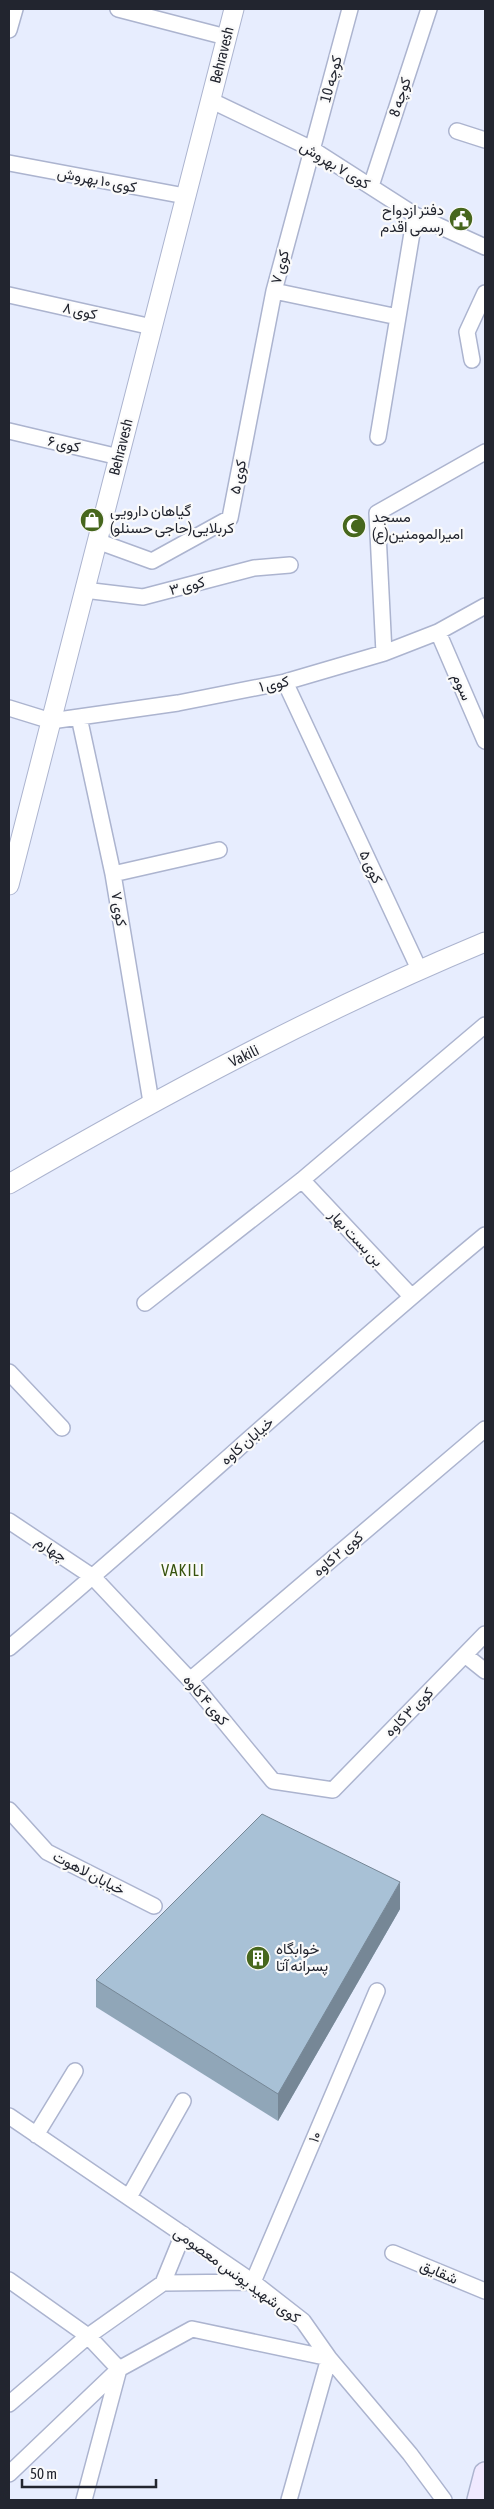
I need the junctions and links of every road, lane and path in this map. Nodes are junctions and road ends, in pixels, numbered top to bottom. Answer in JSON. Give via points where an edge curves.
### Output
{"nodes":[{"id":1,"x":14,"y":9,"type":"edge"},
{"id":2,"x":118,"y":9,"type":"edge"},
{"id":3,"x":234,"y":9,"type":"edge"},
{"id":4,"x":350,"y":9,"type":"edge"},
{"id":5,"x":428,"y":9,"type":"edge"},
{"id":6,"x":9,"y":30,"type":"edge"},
{"id":7,"x":226,"y":36,"type":"junction"},
{"id":8,"x":210,"y":100,"type":"junction"},
{"id":9,"x":457,"y":130,"type":"dead end"},
{"id":10,"x":485,"y":140,"type":"edge"},
{"id":11,"x":312,"y":149,"type":"junction"},
{"id":12,"x":9,"y":163,"type":"edge"},
{"id":13,"x":372,"y":186,"type":"junction"},
{"id":14,"x":185,"y":196,"type":"junction"},
{"id":15,"x":415,"y":215,"type":"junction"},
{"id":16,"x":485,"y":246,"type":"edge"},
{"id":17,"x":274,"y":291,"type":"junction"},
{"id":18,"x":485,"y":293,"type":"edge"},
{"id":19,"x":9,"y":295,"type":"edge"},
{"id":20,"x":398,"y":317,"type":"junction"},
{"id":21,"x":152,"y":327,"type":"junction"},
{"id":22,"x":472,"y":360,"type":"dead end"},
{"id":23,"x":9,"y":431,"type":"edge"},
{"id":24,"x":378,"y":438,"type":"dead end"},
{"id":25,"x":485,"y":452,"type":"edge"},
{"id":26,"x":119,"y":457,"type":"junction"},
{"id":27,"x":97,"y":541,"type":"junction"},
{"id":28,"x":290,"y":565,"type":"dead end"},
{"id":29,"x":84,"y":590,"type":"junction"},
{"id":30,"x":485,"y":606,"type":"edge"},
{"id":31,"x":438,"y":632,"type":"junction"},
{"id":32,"x":384,"y":653,"type":"junction"},
{"id":33,"x":285,"y":682,"type":"junction"},
{"id":34,"x":9,"y":708,"type":"edge"},
{"id":35,"x":79,"y":717,"type":"junction"},
{"id":36,"x":51,"y":721,"type":"junction"},
{"id":37,"x":485,"y":741,"type":"edge"},
{"id":38,"x":219,"y":850,"type":"dead end"},
{"id":39,"x":113,"y":874,"type":"junction"},
{"id":40,"x":9,"y":885,"type":"edge"},
{"id":41,"x":485,"y":942,"type":"edge"},
{"id":42,"x":419,"y":969,"type":"junction"},
{"id":43,"x":485,"y":1025,"type":"edge"},
{"id":44,"x":151,"y":1102,"type":"junction"},
{"id":45,"x":302,"y":1180,"type":"junction"},
{"id":46,"x":9,"y":1184,"type":"edge"},
{"id":47,"x":485,"y":1235,"type":"edge"},
{"id":48,"x":411,"y":1296,"type":"junction"},
{"id":49,"x":145,"y":1303,"type":"dead end"},
{"id":50,"x":9,"y":1372,"type":"edge"},
{"id":51,"x":62,"y":1428,"type":"dead end"},
{"id":52,"x":485,"y":1429,"type":"edge"},
{"id":53,"x":9,"y":1521,"type":"edge"},
{"id":54,"x":94,"y":1577,"type":"junction"},
{"id":55,"x":485,"y":1634,"type":"edge"},
{"id":56,"x":9,"y":1648,"type":"edge"},
{"id":57,"x":465,"y":1655,"type":"junction"},
{"id":58,"x":485,"y":1671,"type":"edge"},
{"id":59,"x":190,"y":1680,"type":"junction"},
{"id":60,"x":333,"y":1790,"type":"joint"},
{"id":61,"x":9,"y":1810,"type":"edge"},
{"id":62,"x":154,"y":1906,"type":"dead end"},
{"id":63,"x":377,"y":1991,"type":"dead end"},
{"id":64,"x":75,"y":2071,"type":"dead end"},
{"id":65,"x":183,"y":2101,"type":"dead end"},
{"id":66,"x":9,"y":2116,"type":"edge"},
{"id":67,"x":36,"y":2135,"type":"junction"},
{"id":68,"x":129,"y":2197,"type":"junction"},
{"id":69,"x":183,"y":2234,"type":"junction"},
{"id":70,"x":393,"y":2253,"type":"dead end"},
{"id":71,"x":9,"y":2280,"type":"edge"},
{"id":72,"x":253,"y":2282,"type":"junction"},
{"id":73,"x":163,"y":2283,"type":"junction"},
{"id":74,"x":485,"y":2291,"type":"edge"},
{"id":75,"x":88,"y":2336,"type":"junction"},
{"id":76,"x":329,"y":2358,"type":"junction"},
{"id":77,"x":119,"y":2369,"type":"junction"},
{"id":78,"x":9,"y":2404,"type":"edge"},
{"id":79,"x":9,"y":2474,"type":"edge"},
{"id":80,"x":485,"y":2474,"type":"edge"},
{"id":81,"x":84,"y":2500,"type":"edge"},
{"id":82,"x":289,"y":2500,"type":"edge"},
{"id":83,"x":444,"y":2500,"type":"edge"},
{"id":84,"x":478,"y":2500,"type":"edge"}],
"edges":[{"from":1,"to":6,"type":"street"},
{"from":2,"to":7,"type":"street"},
{"from":3,"to":7,"type":"street","name":"Behravesh"},
{"from":4,"to":11,"type":"street","name":"کوچه 10"},
{"from":5,"to":13,"type":"street","name":"کوچه 8"},
{"from":7,"to":8,"type":"street","name":"Behravesh"},
{"from":8,"to":11,"type":"street","name":"کوی ۷ بهروش"},
{"from":8,"to":14,"type":"street","name":"Behravesh"},
{"from":9,"to":10,"type":"street"},
{"from":11,"to":13,"type":"street","name":"کوی ۷ بهروش"},
{"from":11,"to":17,"type":"street","name":"کوی ۷"},
{"from":12,"to":14,"type":"street","name":"کوی ۱۰ بهروش"},
{"from":13,"to":15,"type":"street","name":"کوی ۷ بهروش"},
{"from":14,"to":21,"type":"street","name":"Behravesh"},
{"from":15,"to":16,"type":"street","name":"کوی ۷ بهروش"},
{"from":15,"to":20,"type":"street"},
{"from":17,"to":20,"type":"street","name":"کوی ۷"},
{"from":17,"to":27,"type":"street","name":"کوی ۵","via":[[230,518],[152,561]]},
{"from":18,"to":22,"type":"street","via":[[467,332]]},
{"from":19,"to":21,"type":"street","name":"کوی ۸"},
{"from":20,"to":24,"type":"street"},
{"from":21,"to":26,"type":"street","name":"Behravesh"},
{"from":23,"to":26,"type":"street","name":"کوی ۶"},
{"from":25,"to":32,"type":"street","via":[[377,513]]},
{"from":26,"to":27,"type":"street","name":"Behravesh"},
{"from":27,"to":29,"type":"street","name":"Behravesh"},
{"from":28,"to":29,"type":"street","name":"کوی ۳","via":[[254,568],[143,597]]},
{"from":29,"to":36,"type":"street","name":"Behravesh"},
{"from":30,"to":31,"type":"street","name":"کوی ۱"},
{"from":31,"to":32,"type":"street","name":"کوی ۱"},
{"from":31,"to":37,"type":"street","name":"سوم"},
{"from":32,"to":33,"type":"street","name":"کوی ۱"},
{"from":33,"to":35,"type":"street","name":"کوی ۱","via":[[178,703]]},
{"from":33,"to":42,"type":"street","name":"کوی ۵"},
{"from":34,"to":36,"type":"street"},
{"from":35,"to":36,"type":"street","name":"کوی ۱"},
{"from":35,"to":39,"type":"street","name":"کوی ۷"},
{"from":36,"to":40,"type":"street","name":"Behravesh"},
{"from":38,"to":39,"type":"street"},
{"from":39,"to":44,"type":"street","name":"کوی ۷"},
{"from":41,"to":42,"type":"street","name":"Vakili"},
{"from":42,"to":44,"type":"street","name":"Vakili"},
{"from":43,"to":45,"type":"street"},
{"from":44,"to":46,"type":"street","name":"Vakili"},
{"from":45,"to":48,"type":"street","name":"بن بست بهار"},
{"from":45,"to":49,"type":"street"},
{"from":47,"to":48,"type":"street","name":"خیابان کاوه"},
{"from":48,"to":54,"type":"street","name":"خیابان کاوه"},
{"from":50,"to":51,"type":"street"},
{"from":52,"to":59,"type":"street","name":"کوی ۲ کاوه"},
{"from":53,"to":54,"type":"street","name":"چهارم"},
{"from":54,"to":56,"type":"street","name":"خیابان کاوه"},
{"from":54,"to":59,"type":"street","name":"کوی ۴ کاوه"},
{"from":55,"to":57,"type":"street","name":"کوی ۳ کاوه"},
{"from":57,"to":58,"type":"street"},
{"from":57,"to":60,"type":"street","name":"کوی ۳ کاوه"},
{"from":59,"to":60,"type":"street","name":"کوی ۴ کاوه","via":[[273,1782]]},
{"from":61,"to":62,"type":"street","name":"خیابان لاهوت","via":[[47,1852]]},
{"from":63,"to":72,"type":"street","name":"۱۰"},
{"from":64,"to":67,"type":"street"},
{"from":65,"to":68,"type":"street"},
{"from":66,"to":67,"type":"street","name":"کوی شهید یونس معصومی"},
{"from":67,"to":68,"type":"street","name":"کوی شهید یونس معصومی"},
{"from":68,"to":69,"type":"street","name":"کوی شهید یونس معصومی"},
{"from":69,"to":72,"type":"street","name":"کوی شهید یونس معصومی"},
{"from":69,"to":73,"type":"street"},
{"from":70,"to":74,"type":"street","name":"شقایق"},
{"from":71,"to":75,"type":"street"},
{"from":72,"to":73,"type":"street"},
{"from":72,"to":76,"type":"street","name":"کوی شهید یونس معصومی","via":[[303,2321]]},
{"from":73,"to":75,"type":"street"},
{"from":75,"to":77,"type":"street"},
{"from":75,"to":78,"type":"street"},
{"from":76,"to":77,"type":"street","via":[[192,2329]]},
{"from":76,"to":82,"type":"street"},
{"from":76,"to":83,"type":"street","name":"کوی شهید یونس معصومی","via":[[410,2454]]},
{"from":77,"to":79,"type":"street"},
{"from":77,"to":81,"type":"street"},
{"from":80,"to":84,"type":"main road"}]}
